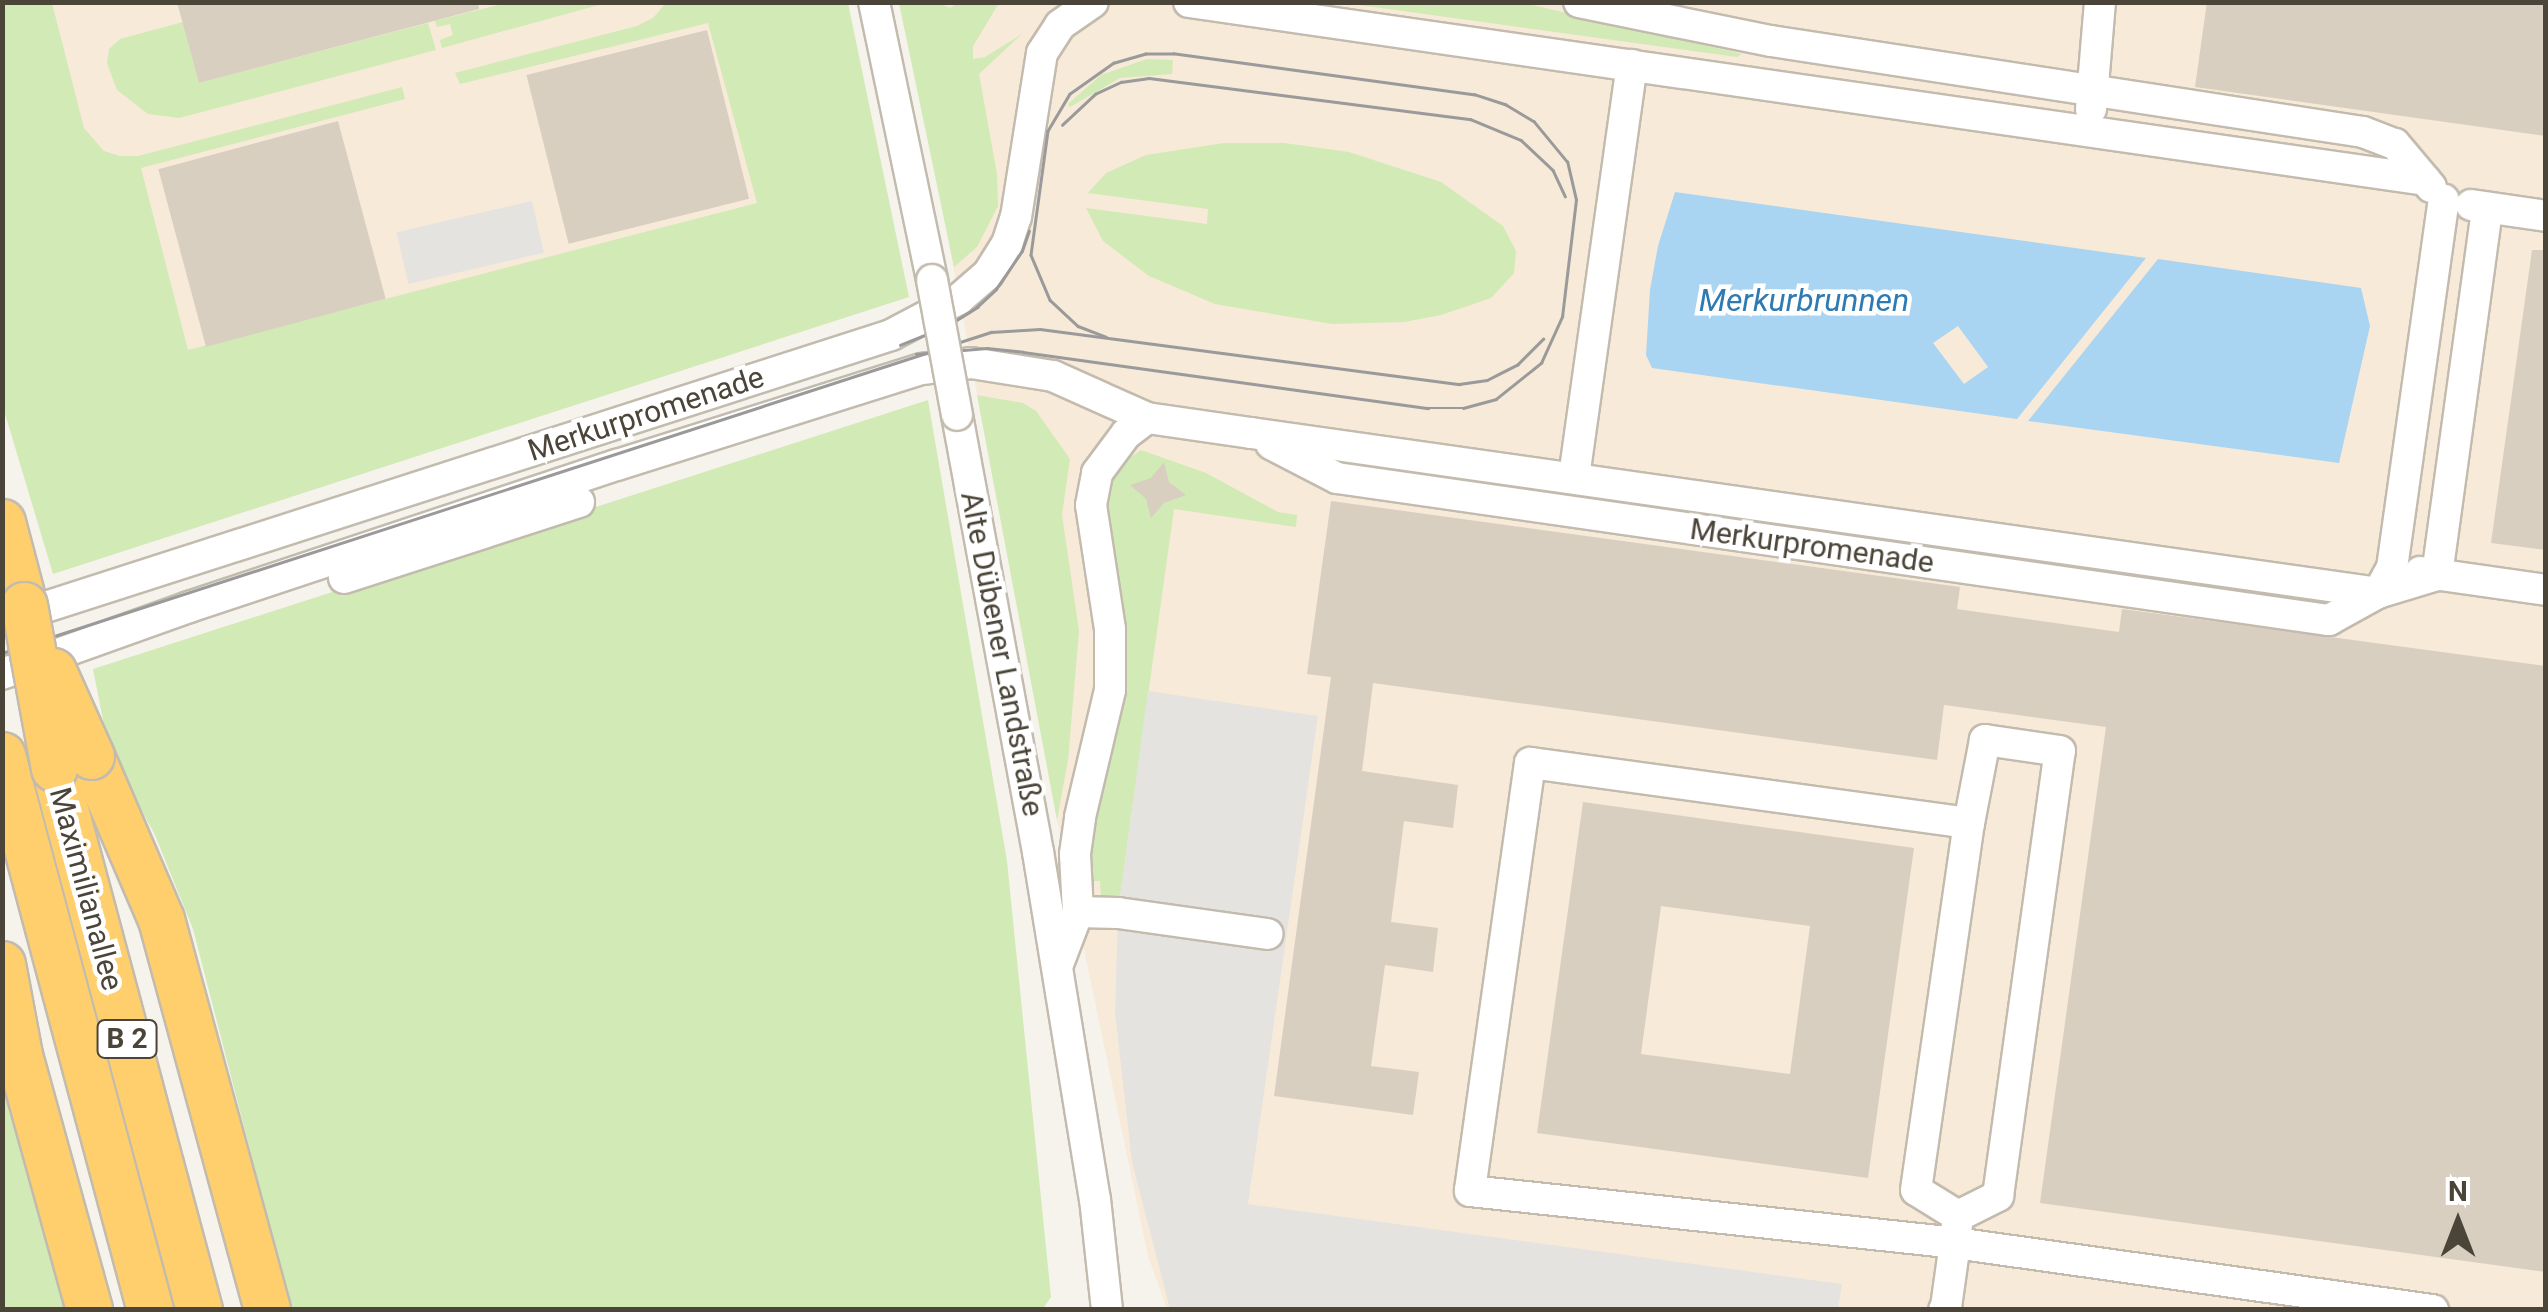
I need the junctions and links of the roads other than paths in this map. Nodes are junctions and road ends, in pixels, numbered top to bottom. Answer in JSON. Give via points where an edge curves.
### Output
{"nodes":[{"id":1,"x":874,"y":2,"type":"edge"},
{"id":2,"x":1092,"y":2,"type":"edge"},
{"id":3,"x":1190,"y":2,"type":"edge"},
{"id":4,"x":1580,"y":2,"type":"edge"},
{"id":5,"x":2100,"y":2,"type":"edge"},
{"id":6,"x":1771,"y":41,"type":"junction"},
{"id":7,"x":1632,"y":65,"type":"junction"},
{"id":8,"x":2094,"y":92,"type":"junction"},
{"id":9,"x":1813,"y":95,"type":"junction"},
{"id":10,"x":2088,"y":131,"type":"junction"},
{"id":11,"x":2434,"y":190,"type":"junction"},
{"id":12,"x":2487,"y":208,"type":"junction"},
{"id":13,"x":2546,"y":216,"type":"edge"},
{"id":14,"x":1146,"y":418,"type":"junction"},
{"id":15,"x":1250,"y":433,"type":"junction"},
{"id":16,"x":1574,"y":477,"type":"junction"},
{"id":17,"x":579,"y":502,"type":"dead end"},
{"id":18,"x":2,"y":522,"type":"edge"},
{"id":19,"x":2437,"y":575,"type":"junction"},
{"id":20,"x":2385,"y":580,"type":"junction"},
{"id":21,"x":2546,"y":590,"type":"edge"},
{"id":22,"x":279,"y":598,"type":"dead end"},
{"id":23,"x":13,"y":613,"type":"edge"},
{"id":24,"x":2328,"y":620,"type":"junction"},
{"id":25,"x":2,"y":674,"type":"edge"},
{"id":26,"x":40,"y":765,"type":"edge"},
{"id":27,"x":1969,"y":823,"type":"junction"},
{"id":28,"x":1078,"y":912,"type":"junction"},
{"id":29,"x":1268,"y":934,"type":"dead end"},
{"id":30,"x":1056,"y":967,"type":"junction"},
{"id":31,"x":3,"y":971,"type":"edge"},
{"id":32,"x":1960,"y":1234,"type":"junction"},
{"id":33,"x":89,"y":1310,"type":"edge"},
{"id":34,"x":150,"y":1310,"type":"edge"},
{"id":35,"x":199,"y":1310,"type":"edge"},
{"id":36,"x":267,"y":1310,"type":"edge"},
{"id":37,"x":1107,"y":1310,"type":"edge"},
{"id":38,"x":1944,"y":1310,"type":"edge"},
{"id":39,"x":1960,"y":1310,"type":"edge"},
{"id":40,"x":2433,"y":1310,"type":"edge"}],
"edges":[{"from":1,"to":30,"type":"street","name":"Alte Dübener Landstraße","bridge":true,"via":[[968,472]]},
{"from":2,"to":23,"type":"street","name":"Merkurpromenade","via":[[1060,25],[1042,54],[1007,244],[988,274],[959,299],[891,335]]},
{"from":3,"to":7,"type":"street"},
{"from":4,"to":6,"type":"street"},
{"from":5,"to":8,"type":"street"},
{"from":6,"to":8,"type":"street"},
{"from":6,"to":9,"type":"street"},
{"from":7,"to":9,"type":"street"},
{"from":7,"to":16,"type":"street"},
{"from":8,"to":10,"type":"street"},
{"from":8,"to":11,"type":"street","via":[[2363,132],[2395,144]]},
{"from":9,"to":10,"type":"street"},
{"from":10,"to":11,"type":"street"},
{"from":11,"to":12,"type":"street"},
{"from":11,"to":20,"type":"street"},
{"from":12,"to":13,"type":"street"},
{"from":12,"to":19,"type":"street"},
{"from":14,"to":15,"type":"street","name":"Merkurpromenade"},
{"from":14,"to":25,"type":"street","name":"Merkurpromenade","via":[[1053,376],[1012,367],[971,362],[922,369]]},
{"from":14,"to":28,"type":"street","via":[[1097,473],[1091,505],[1110,629],[1110,690],[1074,854]]},
{"from":15,"to":16,"type":"street","name":"Merkurpromenade"},
{"from":15,"to":24,"type":"street","name":"Merkurpromenade","via":[[1337,478]]},
{"from":16,"to":20,"type":"street","name":"Merkurpromenade"},
{"from":17,"to":22,"type":"street"},
{"from":18,"to":23,"type":"highway","name":"Maximilianallee","number":"B 2"},
{"from":19,"to":20,"type":"street"},
{"from":19,"to":21,"type":"street"},
{"from":19,"to":24,"type":"street"},
{"from":20,"to":24,"type":"street"},
{"from":23,"to":26,"type":"highway","name":"Maximilianallee","number":"B 2","bridge":true},
{"from":26,"to":34,"type":"highway","name":"Maximilianallee","number":"B 2"},
{"from":26,"to":35,"type":"highway","name":"Maximilianallee","number":"B 2"},
{"from":26,"to":36,"type":"highway","via":[[160,919]]},
{"from":27,"to":32,"type":"street","via":[[1916,1190]]},
{"from":27,"to":32,"type":"street","via":[[1986,740],[2060,751],[1998,1196]]},
{"from":27,"to":32,"type":"street","via":[[1530,763],[1470,1191]]},
{"from":28,"to":29,"type":"street"},
{"from":28,"to":30,"type":"street"},
{"from":30,"to":37,"type":"street","name":"Alte Dübener Landstraße"},
{"from":31,"to":33,"type":"highway","via":[[18,1054]]},
{"from":32,"to":38,"type":"street"},
{"from":32,"to":39,"type":"street"},
{"from":32,"to":40,"type":"street"}]}
